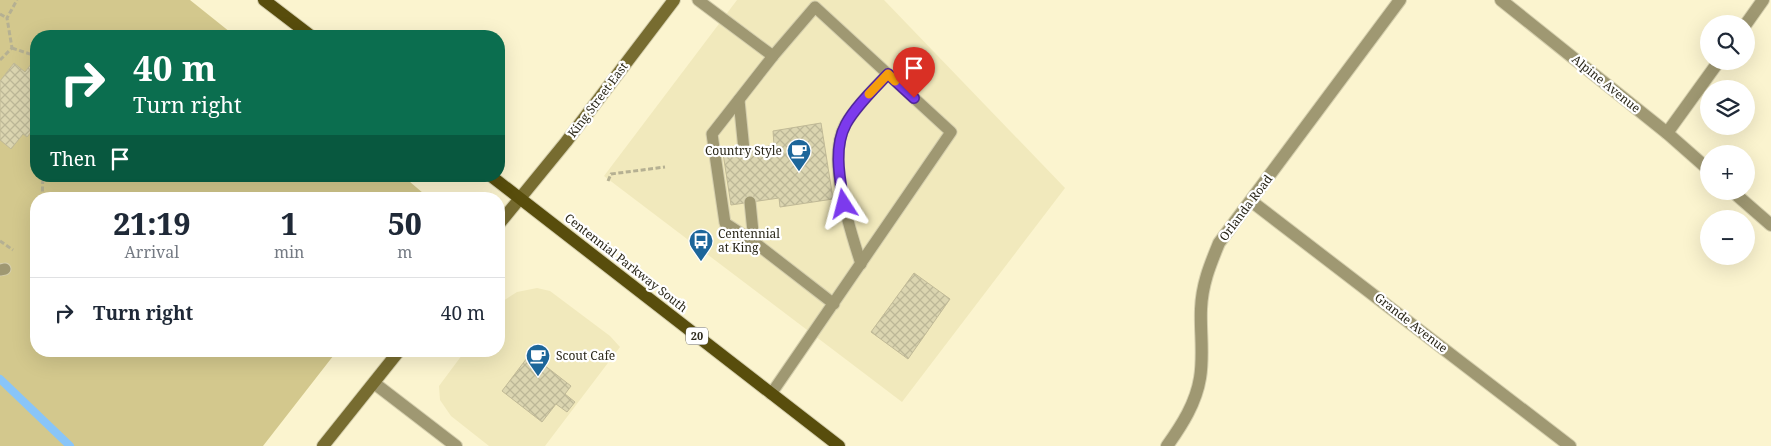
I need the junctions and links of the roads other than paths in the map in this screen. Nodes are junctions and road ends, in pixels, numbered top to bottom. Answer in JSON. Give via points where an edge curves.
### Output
{"nodes":[{"id":1,"x":264,"y":0,"type":"edge"},
{"id":2,"x":674,"y":0,"type":"edge"},
{"id":3,"x":698,"y":0,"type":"edge"},
{"id":4,"x":1400,"y":0,"type":"edge"},
{"id":5,"x":1501,"y":0,"type":"edge"},
{"id":6,"x":1763,"y":0,"type":"edge"},
{"id":7,"x":1752,"y":15,"type":"edge"},
{"id":8,"x":303,"y":30,"type":"edge"},
{"id":9,"x":773,"y":56,"type":"junction"},
{"id":10,"x":1712,"y":70,"type":"edge"},
{"id":11,"x":888,"y":74,"type":"junction"},
{"id":12,"x":739,"y":100,"type":"junction"},
{"id":13,"x":1667,"y":133,"type":"junction"},
{"id":14,"x":744,"y":150,"type":"dead end"},
{"id":15,"x":1700,"y":162,"type":"edge"},
{"id":16,"x":499,"y":182,"type":"edge"},
{"id":17,"x":520,"y":198,"type":"junction"},
{"id":18,"x":1742,"y":200,"type":"edge"},
{"id":19,"x":1251,"y":201,"type":"junction"},
{"id":20,"x":750,"y":202,"type":"dead end"},
{"id":21,"x":505,"y":217,"type":"edge"},
{"id":22,"x":1771,"y":225,"type":"edge"},
{"id":23,"x":754,"y":242,"type":"junction"},
{"id":24,"x":861,"y":264,"type":"junction"},
{"id":25,"x":834,"y":304,"type":"junction"},
{"id":26,"x":394,"y":357,"type":"edge"},
{"id":27,"x":374,"y":383,"type":"junction"},
{"id":28,"x":771,"y":394,"type":"junction"},
{"id":29,"x":323,"y":446,"type":"edge"},
{"id":30,"x":456,"y":446,"type":"edge"},
{"id":31,"x":839,"y":446,"type":"edge"},
{"id":32,"x":1167,"y":446,"type":"edge"},
{"id":33,"x":1570,"y":446,"type":"edge"}],
"edges":[{"from":1,"to":8,"type":"main road"},
{"from":2,"to":17,"type":"main road","name":"King Street East"},
{"from":3,"to":9,"type":"lane"},
{"from":4,"to":19,"type":"street","name":"Orlanda Road"},
{"from":5,"to":13,"type":"street","name":"Alpine Avenue"},
{"from":6,"to":7,"type":"street"},
{"from":9,"to":11,"type":"lane","via":[[815,7]]},
{"from":9,"to":12,"type":"lane"},
{"from":10,"to":13,"type":"street"},
{"from":11,"to":24,"type":"lane","via":[[846,124],[840,141],[838,160],[847,219]]},
{"from":11,"to":24,"type":"lane","via":[[951,132]]},
{"from":12,"to":14,"type":"lane"},
{"from":12,"to":23,"type":"lane","via":[[712,134],[726,224]]},
{"from":13,"to":15,"type":"street","name":"Alpine Avenue"},
{"from":16,"to":17,"type":"main road","name":"Centennial Parkway South","number":"20"},
{"from":17,"to":21,"type":"main road","name":"King Street East"},
{"from":17,"to":28,"type":"main road","name":"Centennial Parkway South","number":"20"},
{"from":18,"to":22,"type":"street"},
{"from":19,"to":32,"type":"street","name":"Orlanda Road","via":[[1219,243],[1205,276],[1200,378],[1191,407]]},
{"from":19,"to":33,"type":"street","name":"Grande Avenue"},
{"from":20,"to":23,"type":"lane"},
{"from":23,"to":25,"type":"lane"},
{"from":24,"to":25,"type":"lane"},
{"from":25,"to":28,"type":"lane"},
{"from":26,"to":27,"type":"main road"},
{"from":27,"to":29,"type":"main road"},
{"from":27,"to":30,"type":"street"},
{"from":28,"to":31,"type":"main road","name":"Centennial Parkway South","number":"20"}]}
